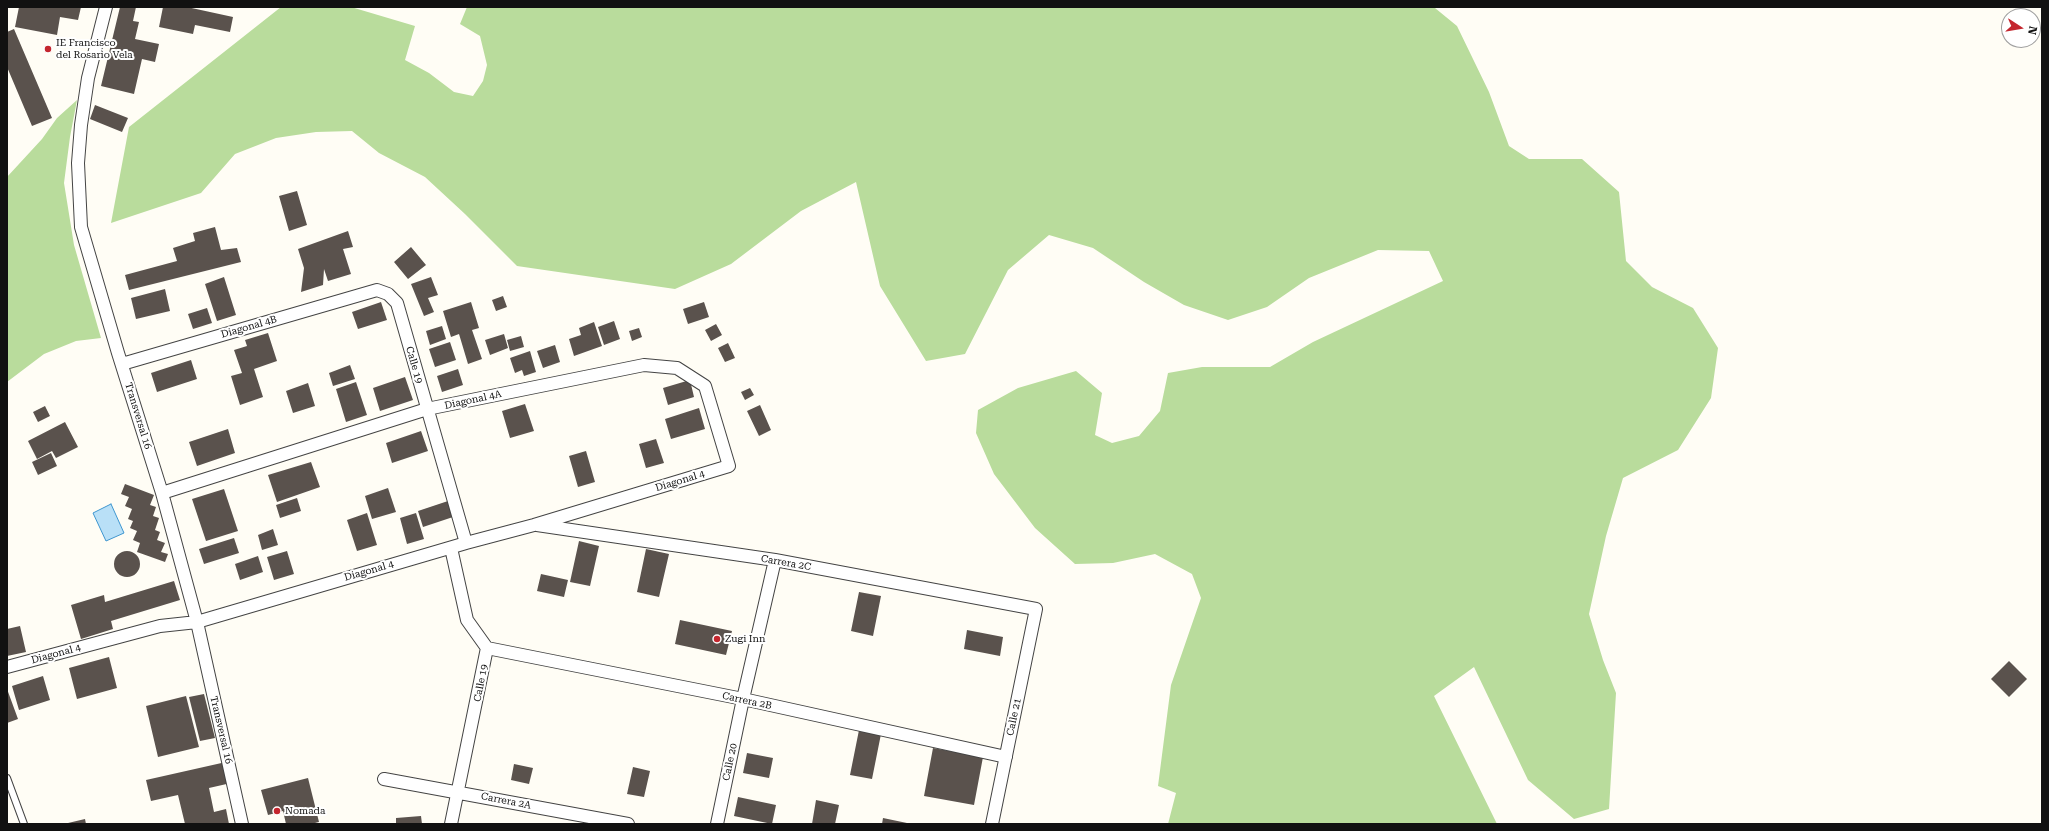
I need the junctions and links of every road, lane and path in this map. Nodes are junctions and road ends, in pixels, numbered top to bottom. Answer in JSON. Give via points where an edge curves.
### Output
{"nodes":[{"id":1,"x":106,"y":7,"type":"edge"},
{"id":2,"x":377,"y":290,"type":"joint"},
{"id":3,"x":122,"y":364,"type":"junction"},
{"id":4,"x":427,"y":409,"type":"junction"},
{"id":5,"x":729,"y":466,"type":"joint"},
{"id":6,"x":162,"y":493,"type":"junction"},
{"id":7,"x":534,"y":525,"type":"junction"},
{"id":8,"x":466,"y":543,"type":"junction"},
{"id":9,"x":451,"y":548,"type":"junction"},
{"id":10,"x":775,"y":560,"type":"junction"},
{"id":11,"x":1036,"y":609,"type":"joint"},
{"id":12,"x":197,"y":622,"type":"junction"},
{"id":13,"x":488,"y":648,"type":"junction"},
{"id":14,"x":7,"y":667,"type":"edge"},
{"id":15,"x":743,"y":700,"type":"junction"},
{"id":16,"x":1006,"y":757,"type":"junction"},
{"id":17,"x":7,"y":778,"type":"edge"},
{"id":18,"x":384,"y":779,"type":"dead end"},
{"id":19,"x":458,"y":792,"type":"junction"},
{"id":20,"x":24,"y":824,"type":"edge"},
{"id":21,"x":242,"y":824,"type":"edge"},
{"id":22,"x":451,"y":824,"type":"edge"},
{"id":23,"x":628,"y":824,"type":"edge"},
{"id":24,"x":717,"y":824,"type":"edge"},
{"id":25,"x":992,"y":824,"type":"edge"}],
"edges":[{"from":1,"to":3,"type":"street","name":"Transversal 16","via":[[88,78],[80,125],[79,196],[81,227]]},
{"from":2,"to":3,"type":"street","name":"Diagonal 4B"},
{"from":2,"to":4,"type":"street","name":"Calle 19","via":[[388,294],[397,303]]},
{"from":3,"to":6,"type":"street","name":"Transversal 16"},
{"from":4,"to":5,"type":"street","name":"Diagonal 4A","via":[[644,365],[677,368],[705,386]]},
{"from":4,"to":6,"type":"street","name":"Diagonal 4A"},
{"from":4,"to":8,"type":"street","name":"Calle 19"},
{"from":5,"to":7,"type":"street","name":"Diagonal 4"},
{"from":6,"to":12,"type":"street","name":"Transversal 16"},
{"from":7,"to":8,"type":"street","name":"Diagonal 4"},
{"from":7,"to":10,"type":"street","name":"Carrera 2C"},
{"from":8,"to":9,"type":"street","name":"Diagonal 4"},
{"from":9,"to":12,"type":"street","name":"Diagonal 4"},
{"from":9,"to":13,"type":"street","via":[[467,620]]},
{"from":10,"to":11,"type":"street","name":"Carrera 2C"},
{"from":10,"to":15,"type":"street","name":"Calle 20"},
{"from":11,"to":16,"type":"street","name":"Calle 21"},
{"from":12,"to":14,"type":"street","name":"Diagonal 4","via":[[160,626]]},
{"from":12,"to":21,"type":"street","name":"Transversal 16"},
{"from":13,"to":15,"type":"street","name":"Carrera 2B"},
{"from":13,"to":19,"type":"street","name":"Calle 19"},
{"from":15,"to":16,"type":"street","name":"Carrera 2B"},
{"from":15,"to":24,"type":"street","name":"Calle 20"},
{"from":16,"to":25,"type":"street","name":"Calle 21"},
{"from":17,"to":20,"type":"lane"},
{"from":18,"to":19,"type":"street","name":"Carrera 2A"},
{"from":19,"to":22,"type":"street","name":"Calle 19"},
{"from":19,"to":23,"type":"street","name":"Carrera 2A"}]}
